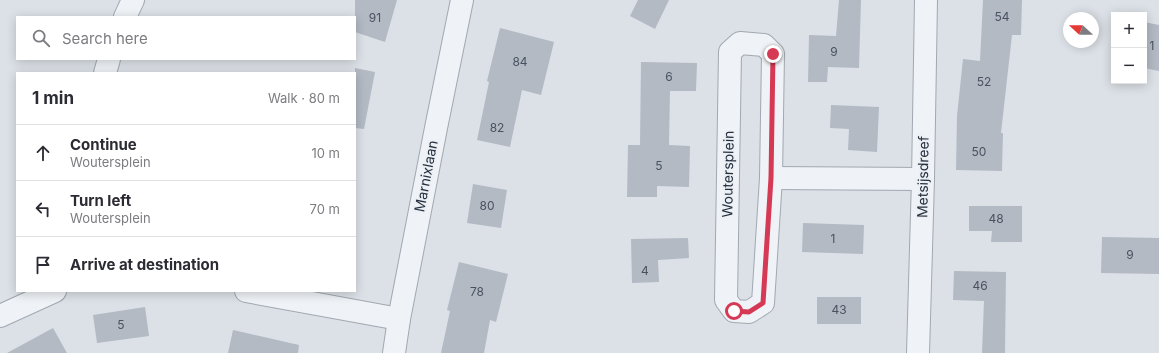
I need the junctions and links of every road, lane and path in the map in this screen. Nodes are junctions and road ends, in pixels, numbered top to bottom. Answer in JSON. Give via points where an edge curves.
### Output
{"nodes":[{"id":1,"x":133,"y":0,"type":"edge"},
{"id":2,"x":462,"y":0,"type":"edge"},
{"id":3,"x":926,"y":0,"type":"edge"},
{"id":4,"x":125,"y":16,"type":"edge"},
{"id":5,"x":109,"y":60,"type":"edge"},
{"id":6,"x":104,"y":72,"type":"edge"},
{"id":7,"x":771,"y":178,"type":"junction"},
{"id":8,"x":923,"y":179,"type":"junction"},
{"id":9,"x":53,"y":292,"type":"edge"},
{"id":10,"x":251,"y":292,"type":"edge"},
{"id":11,"x":0,"y":316,"type":"edge"},
{"id":12,"x":399,"y":319,"type":"junction"},
{"id":13,"x":394,"y":353,"type":"edge"},
{"id":14,"x":918,"y":353,"type":"edge"}],
"edges":[{"from":1,"to":4,"type":"street"},
{"from":2,"to":12,"type":"street","name":"Marnixlaan"},
{"from":3,"to":8,"type":"street","name":"Metsijsdreef"},
{"from":5,"to":6,"type":"street"},
{"from":7,"to":7,"type":"street","name":"Woutersplein","via":[[773,54],[764,45],[740,43],[730,52],[726,300],[734,311],[749,312],[763,303]]},
{"from":7,"to":8,"type":"street"},
{"from":8,"to":14,"type":"street","name":"Metsijsdreef"},
{"from":9,"to":11,"type":"street"},
{"from":10,"to":12,"type":"street"},
{"from":12,"to":13,"type":"street","name":"Marnixlaan"}]}
